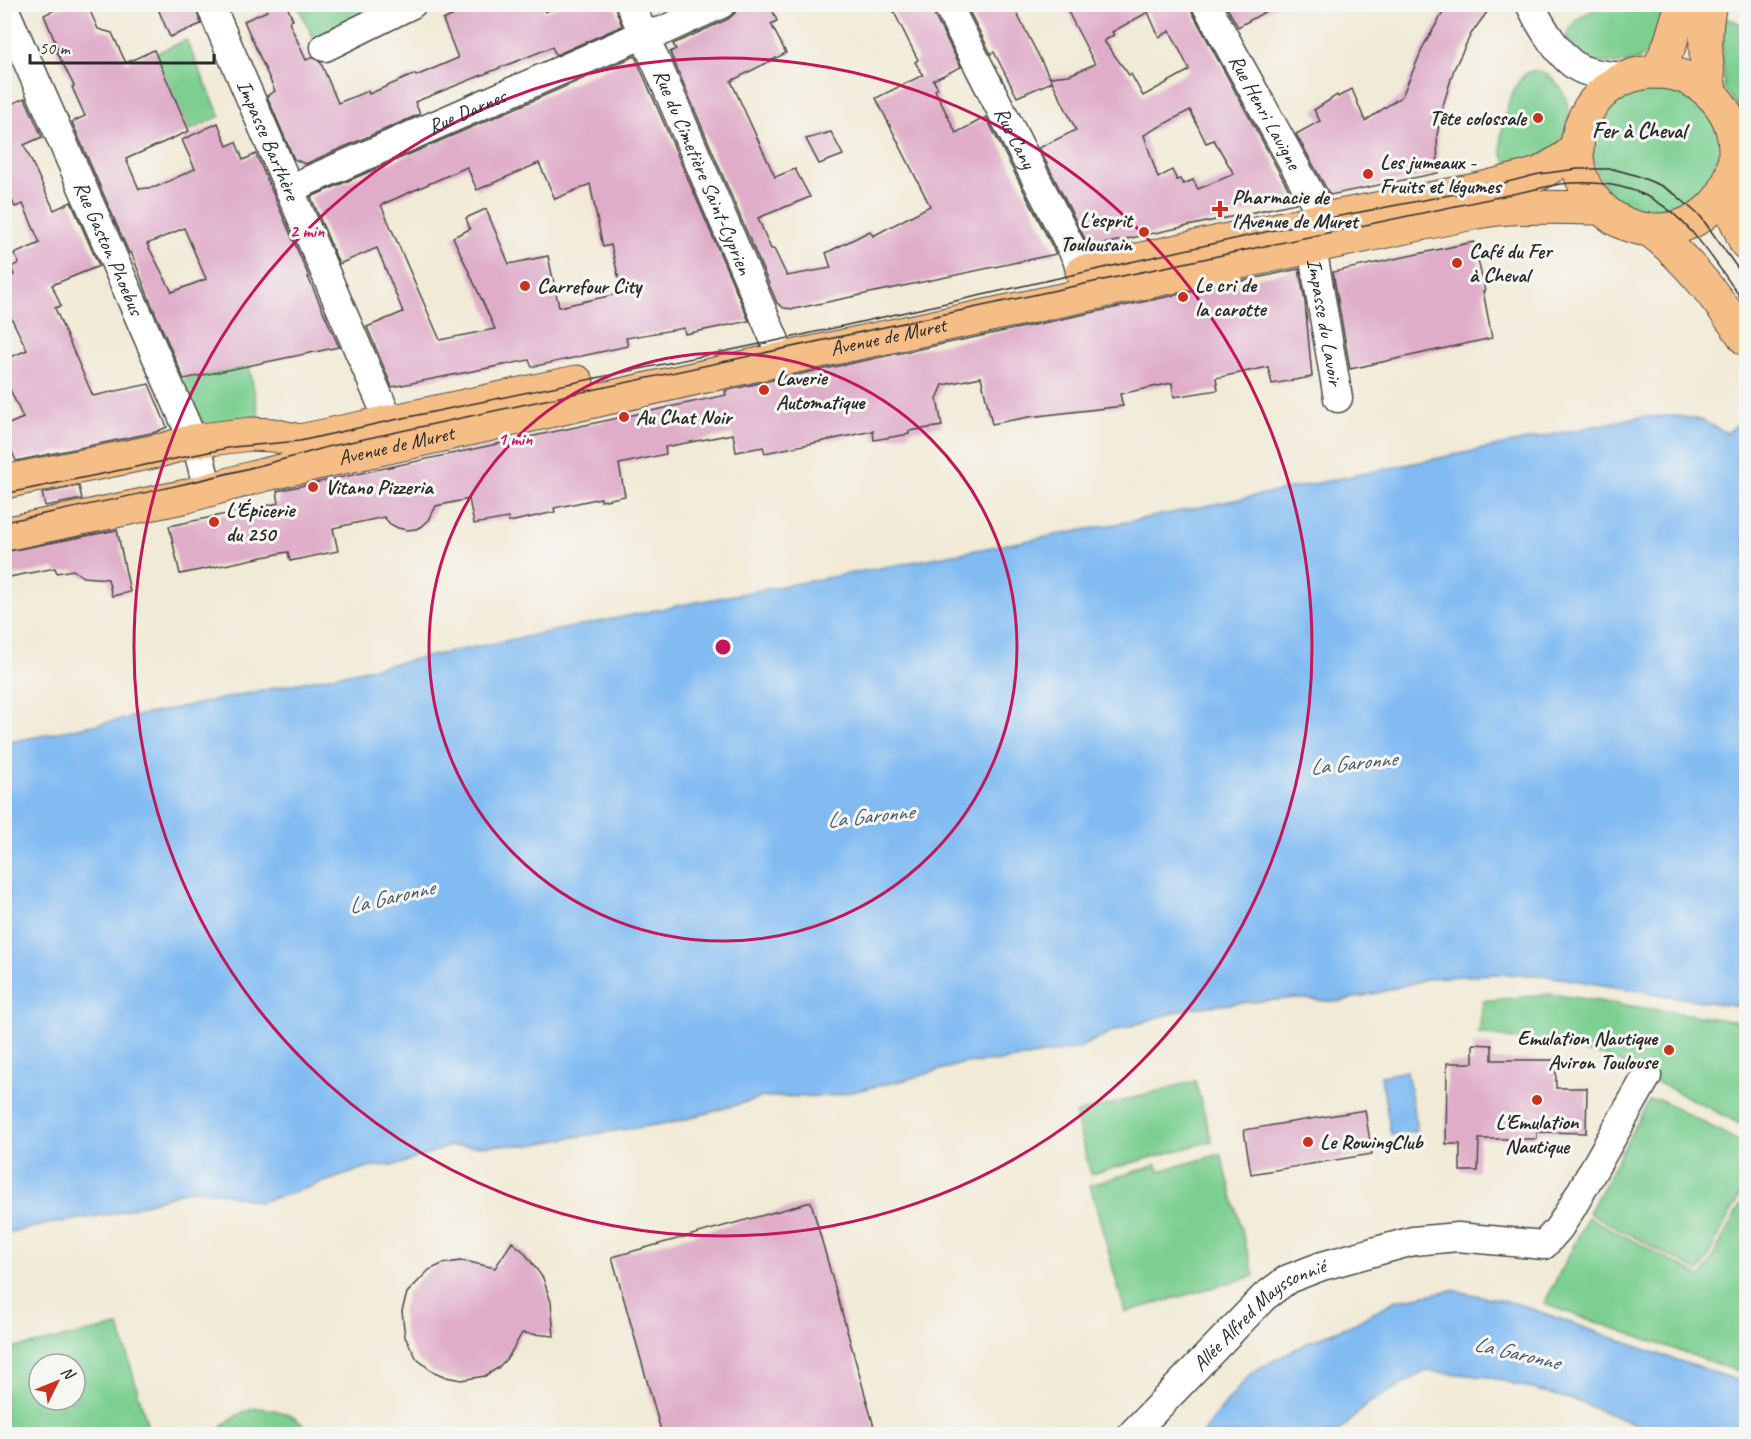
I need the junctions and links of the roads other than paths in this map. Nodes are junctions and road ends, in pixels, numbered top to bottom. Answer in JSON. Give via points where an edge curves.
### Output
{"nodes":[{"id":1,"x":630,"y":4,"type":"edge"},
{"id":2,"x":721,"y":4,"type":"edge"},
{"id":3,"x":947,"y":4,"type":"edge"},
{"id":4,"x":1206,"y":4,"type":"edge"},
{"id":5,"x":1530,"y":4,"type":"edge"},
{"id":6,"x":1682,"y":4,"type":"edge"},
{"id":7,"x":1710,"y":4,"type":"edge"},
{"id":8,"x":405,"y":6,"type":"edge"},
{"id":9,"x":4,"y":8,"type":"edge"},
{"id":10,"x":215,"y":15,"type":"edge"},
{"id":11,"x":644,"y":34,"type":"junction"},
{"id":12,"x":325,"y":47,"type":"dead end"},
{"id":13,"x":1641,"y":74,"type":"junction"},
{"id":14,"x":1710,"y":93,"type":"junction"},
{"id":15,"x":1576,"y":147,"type":"junction"},
{"id":16,"x":1741,"y":149,"type":"edge"},
{"id":17,"x":290,"y":189,"type":"junction"},
{"id":18,"x":1724,"y":193,"type":"junction"},
{"id":19,"x":1600,"y":208,"type":"junction"},
{"id":20,"x":1651,"y":231,"type":"junction"},
{"id":21,"x":1318,"y":233,"type":"junction"},
{"id":22,"x":1746,"y":243,"type":"edge"},
{"id":23,"x":1081,"y":273,"type":"junction"},
{"id":24,"x":1746,"y":339,"type":"edge"},
{"id":25,"x":775,"y":341,"type":"junction"},
{"id":26,"x":1338,"y":398,"type":"dead end"},
{"id":27,"x":389,"y":421,"type":"junction"},
{"id":28,"x":193,"y":441,"type":"junction"},
{"id":29,"x":4,"y":482,"type":"edge"},
{"id":30,"x":208,"y":490,"type":"junction"},
{"id":31,"x":4,"y":534,"type":"edge"},
{"id":32,"x":1647,"y":1076,"type":"dead end"},
{"id":33,"x":1132,"y":1434,"type":"edge"}],
"edges":[{"from":1,"to":11,"type":"street","name":"Rue du Cimetière Saint-Cyprien"},
{"from":2,"to":11,"type":"street","name":"Rue Darnes","via":[[662,31]]},
{"from":3,"to":23,"type":"street","name":"Rue Cany"},
{"from":4,"to":21,"type":"street","name":"Rue Henri Lavigne"},
{"from":5,"to":13,"type":"street","via":[[1564,57],[1581,69],[1600,75]]},
{"from":6,"to":13,"type":"main road","via":[[1670,44]]},
{"from":7,"to":14,"type":"main road","via":[[1705,49]]},
{"from":8,"to":12,"type":"street"},
{"from":9,"to":28,"type":"street","name":"Rue Gaston Phoebus"},
{"from":10,"to":17,"type":"street","name":"Impasse Barthère"},
{"from":11,"to":17,"type":"street","name":"Rue Darnes"},
{"from":11,"to":25,"type":"street","name":"Rue du Cimetière Saint-Cyprien"},
{"from":13,"to":14,"type":"main road","via":[[1671,73]]},
{"from":13,"to":15,"type":"main road","via":[[1613,83],[1594,101],[1585,113]]},
{"from":14,"to":16,"type":"main road","via":[[1728,118]]},
{"from":15,"to":19,"type":"main road","via":[[1578,169],[1589,195]]},
{"from":15,"to":21,"type":"main road","name":"Avenue de Muret","via":[[1539,174]]},
{"from":16,"to":18,"type":"main road"},
{"from":17,"to":27,"type":"street","name":"Impasse Barthère"},
{"from":18,"to":20,"type":"main road","via":[[1701,217],[1686,225]]},
{"from":18,"to":22,"type":"main road"},
{"from":19,"to":20,"type":"main road","via":[[1632,228]]},
{"from":19,"to":21,"type":"main road","name":"Avenue de Muret","via":[[1542,206],[1490,210]]},
{"from":20,"to":24,"type":"main road","via":[[1675,250]]},
{"from":21,"to":23,"type":"main road","name":"Avenue de Muret"},
{"from":21,"to":26,"type":"street","name":"Impasse du Lavoir"},
{"from":21,"to":30,"type":"main road","name":"Avenue de Muret"},
{"from":23,"to":25,"type":"main road","name":"Avenue de Muret"},
{"from":25,"to":27,"type":"main road","name":"Avenue de Muret"},
{"from":27,"to":28,"type":"main road","name":"Avenue de Muret","via":[[300,441],[251,434]]},
{"from":28,"to":29,"type":"main road","name":"Avenue de Muret"},
{"from":28,"to":30,"type":"street","name":"Rue Gaston Phoebus"},
{"from":30,"to":31,"type":"main road","name":"Avenue de Muret"},
{"from":32,"to":33,"type":"street","name":"Allée Alfred Mayssonnié","via":[[1559,1228],[1544,1245],[1458,1237],[1413,1241],[1288,1279],[1264,1297]]}]}
